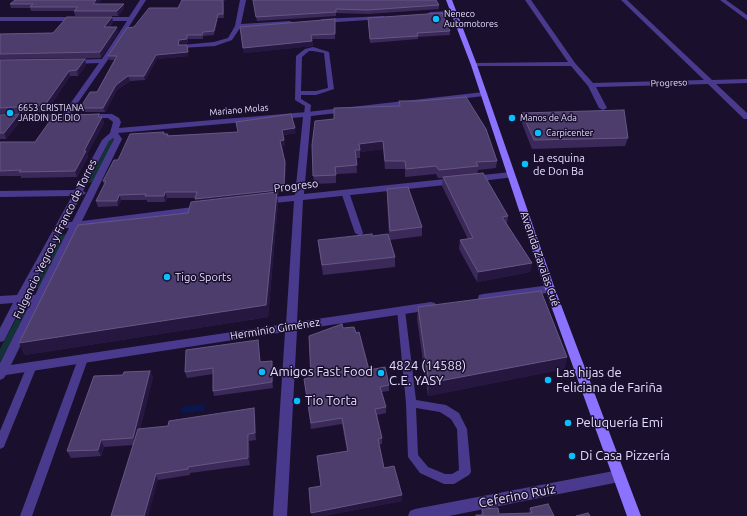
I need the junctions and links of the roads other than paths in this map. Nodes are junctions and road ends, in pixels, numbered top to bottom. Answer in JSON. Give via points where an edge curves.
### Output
{"nodes":[{"id":1,"x":143,"y":0,"type":"edge"},
{"id":2,"x":243,"y":0,"type":"edge"},
{"id":3,"x":449,"y":0,"type":"edge"},
{"id":4,"x":528,"y":0,"type":"edge"},
{"id":5,"x":624,"y":0,"type":"edge"},
{"id":6,"x":723,"y":0,"type":"edge"},
{"id":7,"x":453,"y":12,"type":"junction"},
{"id":8,"x":421,"y":14,"type":"edge"},
{"id":9,"x":390,"y":16,"type":"edge"},
{"id":10,"x":747,"y":18,"type":"edge"},
{"id":11,"x":0,"y":19,"type":"edge"},
{"id":12,"x":85,"y":19,"type":"edge"},
{"id":13,"x":92,"y":19,"type":"edge"},
{"id":14,"x":131,"y":19,"type":"junction"},
{"id":15,"x":318,"y":21,"type":"edge"},
{"id":16,"x":294,"y":23,"type":"edge"},
{"id":17,"x":238,"y":26,"type":"junction"},
{"id":18,"x":182,"y":47,"type":"edge"},
{"id":19,"x":64,"y":62,"type":"edge"},
{"id":20,"x":104,"y":62,"type":"junction"},
{"id":21,"x":573,"y":64,"type":"junction"},
{"id":22,"x":474,"y":65,"type":"junction"},
{"id":23,"x":747,"y":81,"type":"edge"},
{"id":24,"x":710,"y":82,"type":"junction"},
{"id":25,"x":591,"y":85,"type":"junction"},
{"id":26,"x":298,"y":93,"type":"junction"},
{"id":27,"x":484,"y":94,"type":"junction"},
{"id":28,"x":603,"y":108,"type":"dead end"},
{"id":29,"x":307,"y":114,"type":"junction"},
{"id":30,"x":65,"y":116,"type":"junction"},
{"id":31,"x":0,"y":117,"type":"edge"},
{"id":32,"x":747,"y":117,"type":"edge"},
{"id":33,"x":115,"y":133,"type":"junction"},
{"id":34,"x":511,"y":175,"type":"junction"},
{"id":35,"x":92,"y":192,"type":"junction"},
{"id":36,"x":345,"y":192,"type":"junction"},
{"id":37,"x":77,"y":193,"type":"junction"},
{"id":38,"x":0,"y":194,"type":"edge"},
{"id":39,"x":300,"y":197,"type":"junction"},
{"id":40,"x":253,"y":203,"type":"edge"},
{"id":41,"x":207,"y":208,"type":"edge"},
{"id":42,"x":76,"y":225,"type":"junction"},
{"id":43,"x":60,"y":226,"type":"junction"},
{"id":44,"x":359,"y":233,"type":"dead end"},
{"id":45,"x":550,"y":289,"type":"junction"},
{"id":46,"x":40,"y":298,"type":"junction"},
{"id":47,"x":0,"y":300,"type":"edge"},
{"id":48,"x":21,"y":300,"type":"junction"},
{"id":49,"x":472,"y":300,"type":"edge"},
{"id":50,"x":440,"y":304,"type":"edge"},
{"id":51,"x":401,"y":310,"type":"junction"},
{"id":52,"x":292,"y":326,"type":"junction"},
{"id":53,"x":0,"y":338,"type":"edge"},
{"id":54,"x":83,"y":359,"type":"junction"},
{"id":55,"x":32,"y":366,"type":"junction"},
{"id":56,"x":1,"y":373,"type":"edge"},
{"id":57,"x":411,"y":403,"type":"junction"},
{"id":58,"x":0,"y":444,"type":"edge"},
{"id":59,"x":619,"y":476,"type":"junction"},
{"id":60,"x":26,"y":516,"type":"edge"},
{"id":61,"x":280,"y":516,"type":"edge"},
{"id":62,"x":415,"y":516,"type":"edge"},
{"id":63,"x":634,"y":516,"type":"edge"}],
"edges":[{"from":1,"to":14,"type":"street"},
{"from":2,"to":17,"type":"street"},
{"from":3,"to":7,"type":"main road","name":"Avenida Zavalas Cué"},
{"from":4,"to":21,"type":"street"},
{"from":5,"to":24,"type":"street"},
{"from":6,"to":10,"type":"street"},
{"from":7,"to":8,"type":"street"},
{"from":7,"to":22,"type":"main road","name":"Avenida Zavalas Cué"},
{"from":9,"to":15,"type":"street"},
{"from":11,"to":12,"type":"street"},
{"from":13,"to":14,"type":"street"},
{"from":14,"to":20,"type":"street"},
{"from":16,"to":17,"type":"street"},
{"from":17,"to":18,"type":"street","via":[[226,42]]},
{"from":19,"to":20,"type":"street"},
{"from":20,"to":30,"type":"street"},
{"from":21,"to":22,"type":"street"},
{"from":21,"to":25,"type":"street"},
{"from":22,"to":27,"type":"main road","name":"Avenida Zavalas Cué"},
{"from":23,"to":24,"type":"street","name":"Progreso"},
{"from":24,"to":25,"type":"street","name":"Progreso"},
{"from":24,"to":32,"type":"street"},
{"from":25,"to":28,"type":"street"},
{"from":26,"to":26,"type":"lane","via":[[299,56],[307,50],[326,52],[331,89],[316,93]]},
{"from":26,"to":29,"type":"lane","via":[[298,100],[308,105]]},
{"from":27,"to":29,"type":"street","name":"Mariano Molas"},
{"from":27,"to":34,"type":"main road","name":"Avenida Zavalas Cué"},
{"from":29,"to":33,"type":"street","name":"Mariano Molas"},
{"from":29,"to":39,"type":"street"},
{"from":30,"to":31,"type":"street"},
{"from":30,"to":33,"type":"street","name":"Fulgencio Yegros y Franco de Torres","via":[[115,118]]},
{"from":33,"to":35,"type":"street","name":"Fulgencio Yegros y Franco de Torres","via":[[118,139]]},
{"from":33,"to":37,"type":"street","name":"Fulgencio Yegros y Franco de Torres","via":[[106,140]]},
{"from":34,"to":36,"type":"street","name":"Progreso"},
{"from":34,"to":45,"type":"main road","name":"Avenida Zavalas Cué"},
{"from":35,"to":37,"type":"street"},
{"from":35,"to":42,"type":"street","name":"Fulgencio Yegros y Franco de Torres"},
{"from":36,"to":39,"type":"street","name":"Progreso"},
{"from":36,"to":44,"type":"lane"},
{"from":37,"to":38,"type":"street"},
{"from":37,"to":43,"type":"street","name":"Fulgencio Yegros y Franco de Torres"},
{"from":39,"to":40,"type":"street","name":"Progreso"},
{"from":39,"to":52,"type":"street"},
{"from":41,"to":42,"type":"street"},
{"from":42,"to":43,"type":"street"},
{"from":42,"to":46,"type":"street","name":"Fulgencio Yegros y Franco de Torres"},
{"from":43,"to":48,"type":"street","name":"Fulgencio Yegros y Franco de Torres"},
{"from":45,"to":49,"type":"street"},
{"from":45,"to":59,"type":"main road","name":"Avenida Zavalas Cué"},
{"from":46,"to":48,"type":"street"},
{"from":46,"to":56,"type":"street","name":"Fulgencio Yegros y Franco de Torres"},
{"from":47,"to":48,"type":"street"},
{"from":48,"to":53,"type":"street","name":"Fulgencio Yegros y Franco de Torres"},
{"from":50,"to":51,"type":"street","name":"Herminio Giménez"},
{"from":51,"to":52,"type":"street","name":"Herminio Giménez"},
{"from":51,"to":57,"type":"lane"},
{"from":52,"to":54,"type":"street","name":"Herminio Giménez"},
{"from":52,"to":61,"type":"street"},
{"from":54,"to":55,"type":"street","name":"Herminio Giménez"},
{"from":54,"to":60,"type":"lane"},
{"from":55,"to":56,"type":"street","name":"Herminio Giménez"},
{"from":55,"to":58,"type":"lane"},
{"from":57,"to":57,"type":"lane","via":[[413,457],[424,470],[444,479],[454,480],[465,472],[462,428],[454,416],[442,408]]},
{"from":59,"to":62,"type":"street","name":"Ceferino Ruíz"},
{"from":59,"to":63,"type":"main road","name":"Avenida Zavalas Cué"}]}
